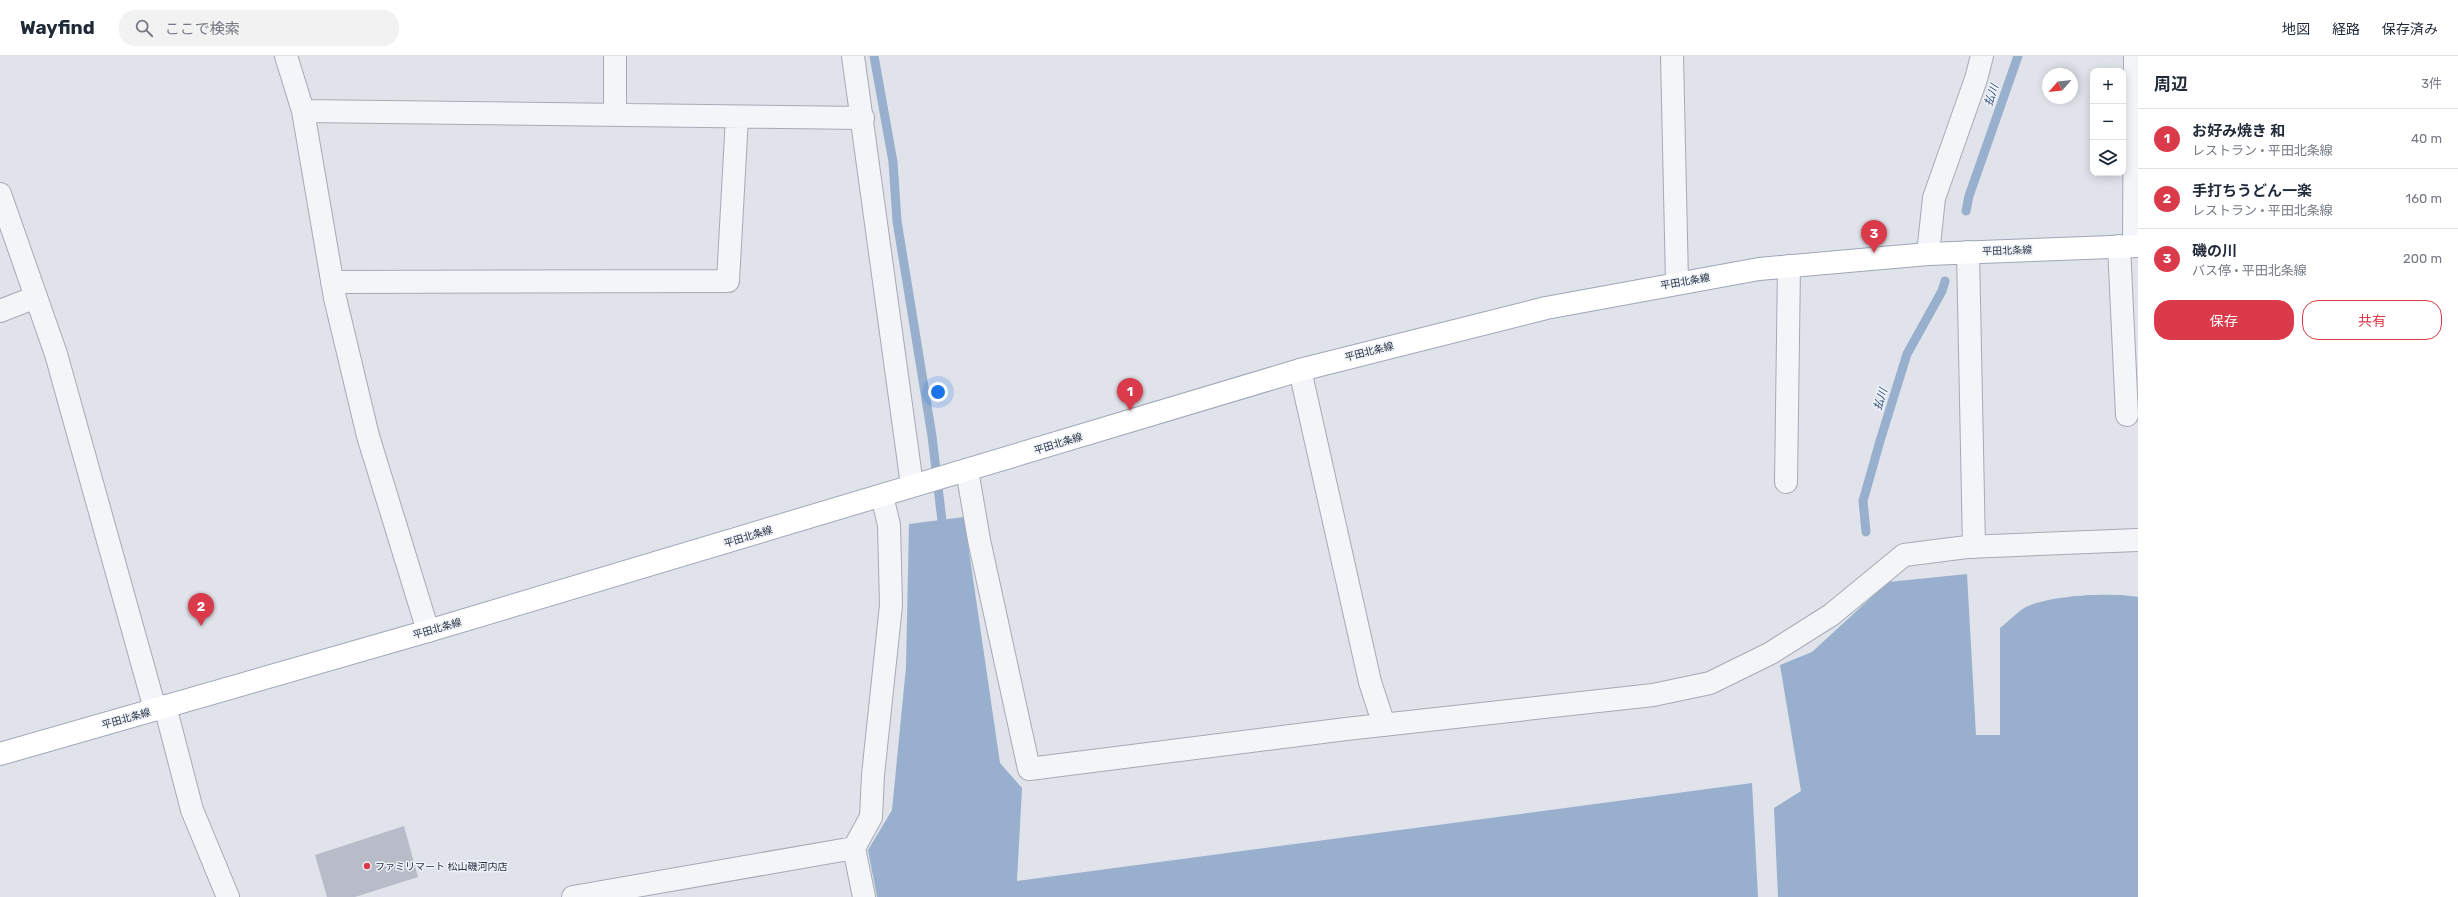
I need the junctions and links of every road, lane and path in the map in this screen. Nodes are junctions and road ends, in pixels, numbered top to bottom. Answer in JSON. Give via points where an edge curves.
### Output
{"nodes":[{"id":1,"x":286,"y":56,"type":"edge"},
{"id":2,"x":615,"y":56,"type":"edge"},
{"id":3,"x":853,"y":56,"type":"edge"},
{"id":4,"x":1672,"y":56,"type":"edge"},
{"id":5,"x":1982,"y":56,"type":"edge"},
{"id":6,"x":2135,"y":56,"type":"edge"},
{"id":7,"x":303,"y":111,"type":"junction"},
{"id":8,"x":615,"y":115,"type":"junction"},
{"id":9,"x":738,"y":117,"type":"junction"},
{"id":10,"x":863,"y":118,"type":"junction"},
{"id":11,"x":0,"y":194,"type":"edge"},
{"id":12,"x":2130,"y":246,"type":"edge"},
{"id":13,"x":1968,"y":252,"type":"junction"},
{"id":14,"x":1928,"y":254,"type":"junction"},
{"id":15,"x":1789,"y":266,"type":"junction"},
{"id":16,"x":332,"y":282,"type":"junction"},
{"id":17,"x":1677,"y":282,"type":"junction"},
{"id":18,"x":36,"y":297,"type":"junction"},
{"id":19,"x":0,"y":310,"type":"edge"},
{"id":20,"x":1300,"y":370,"type":"junction"},
{"id":21,"x":2127,"y":415,"type":"dead end"},
{"id":22,"x":957,"y":472,"type":"junction"},
{"id":23,"x":1786,"y":482,"type":"dead end"},
{"id":24,"x":916,"y":484,"type":"junction"},
{"id":25,"x":882,"y":496,"type":"junction"},
{"id":26,"x":2138,"y":540,"type":"edge"},
{"id":27,"x":1974,"y":547,"type":"junction"},
{"id":28,"x":428,"y":631,"type":"junction"},
{"id":29,"x":160,"y":708,"type":"junction"},
{"id":30,"x":1384,"y":725,"type":"junction"},
{"id":31,"x":0,"y":754,"type":"edge"},
{"id":32,"x":854,"y":848,"type":"junction"},
{"id":33,"x":228,"y":897,"type":"edge"},
{"id":34,"x":573,"y":897,"type":"edge"},
{"id":35,"x":864,"y":897,"type":"edge"}],
"edges":[{"from":1,"to":7,"type":"street"},
{"from":2,"to":8,"type":"street"},
{"from":3,"to":10,"type":"street"},
{"from":4,"to":17,"type":"street"},
{"from":5,"to":14,"type":"street","via":[[1976,80],[1934,198]]},
{"from":6,"to":12,"type":"street"},
{"from":7,"to":8,"type":"street"},
{"from":7,"to":16,"type":"street"},
{"from":8,"to":9,"type":"street"},
{"from":9,"to":10,"type":"street"},
{"from":9,"to":16,"type":"street","via":[[728,281]]},
{"from":10,"to":24,"type":"street"},
{"from":11,"to":18,"type":"street"},
{"from":12,"to":13,"type":"main road","name":"平田北条線"},
{"from":12,"to":21,"type":"street"},
{"from":13,"to":14,"type":"main road","name":"平田北条線"},
{"from":13,"to":27,"type":"street"},
{"from":14,"to":15,"type":"main road","name":"平田北条線"},
{"from":15,"to":17,"type":"main road","name":"平田北条線"},
{"from":15,"to":23,"type":"street"},
{"from":16,"to":28,"type":"street","via":[[368,436]]},
{"from":17,"to":20,"type":"main road","name":"平田北条線","via":[[1546,308]]},
{"from":18,"to":19,"type":"street"},
{"from":18,"to":29,"type":"street","via":[[56,354]]},
{"from":20,"to":22,"type":"main road","name":"平田北条線"},
{"from":20,"to":30,"type":"street","via":[[1370,682]]},
{"from":22,"to":24,"type":"main road","name":"平田北条線"},
{"from":22,"to":30,"type":"street","via":[[979,540],[1029,769]]},
{"from":24,"to":25,"type":"main road","name":"平田北条線"},
{"from":25,"to":28,"type":"main road","name":"平田北条線"},
{"from":25,"to":32,"type":"street","via":[[890,524],[891,605],[871,817]]},
{"from":26,"to":27,"type":"street"},
{"from":27,"to":30,"type":"street","via":[[1904,555],[1831,615],[1771,653],[1710,684],[1653,695]]},
{"from":28,"to":29,"type":"main road","name":"平田北条線"},
{"from":29,"to":31,"type":"main road","name":"平田北条線"},
{"from":29,"to":33,"type":"street","via":[[192,810]]},
{"from":32,"to":34,"type":"street"},
{"from":32,"to":35,"type":"street"}]}
